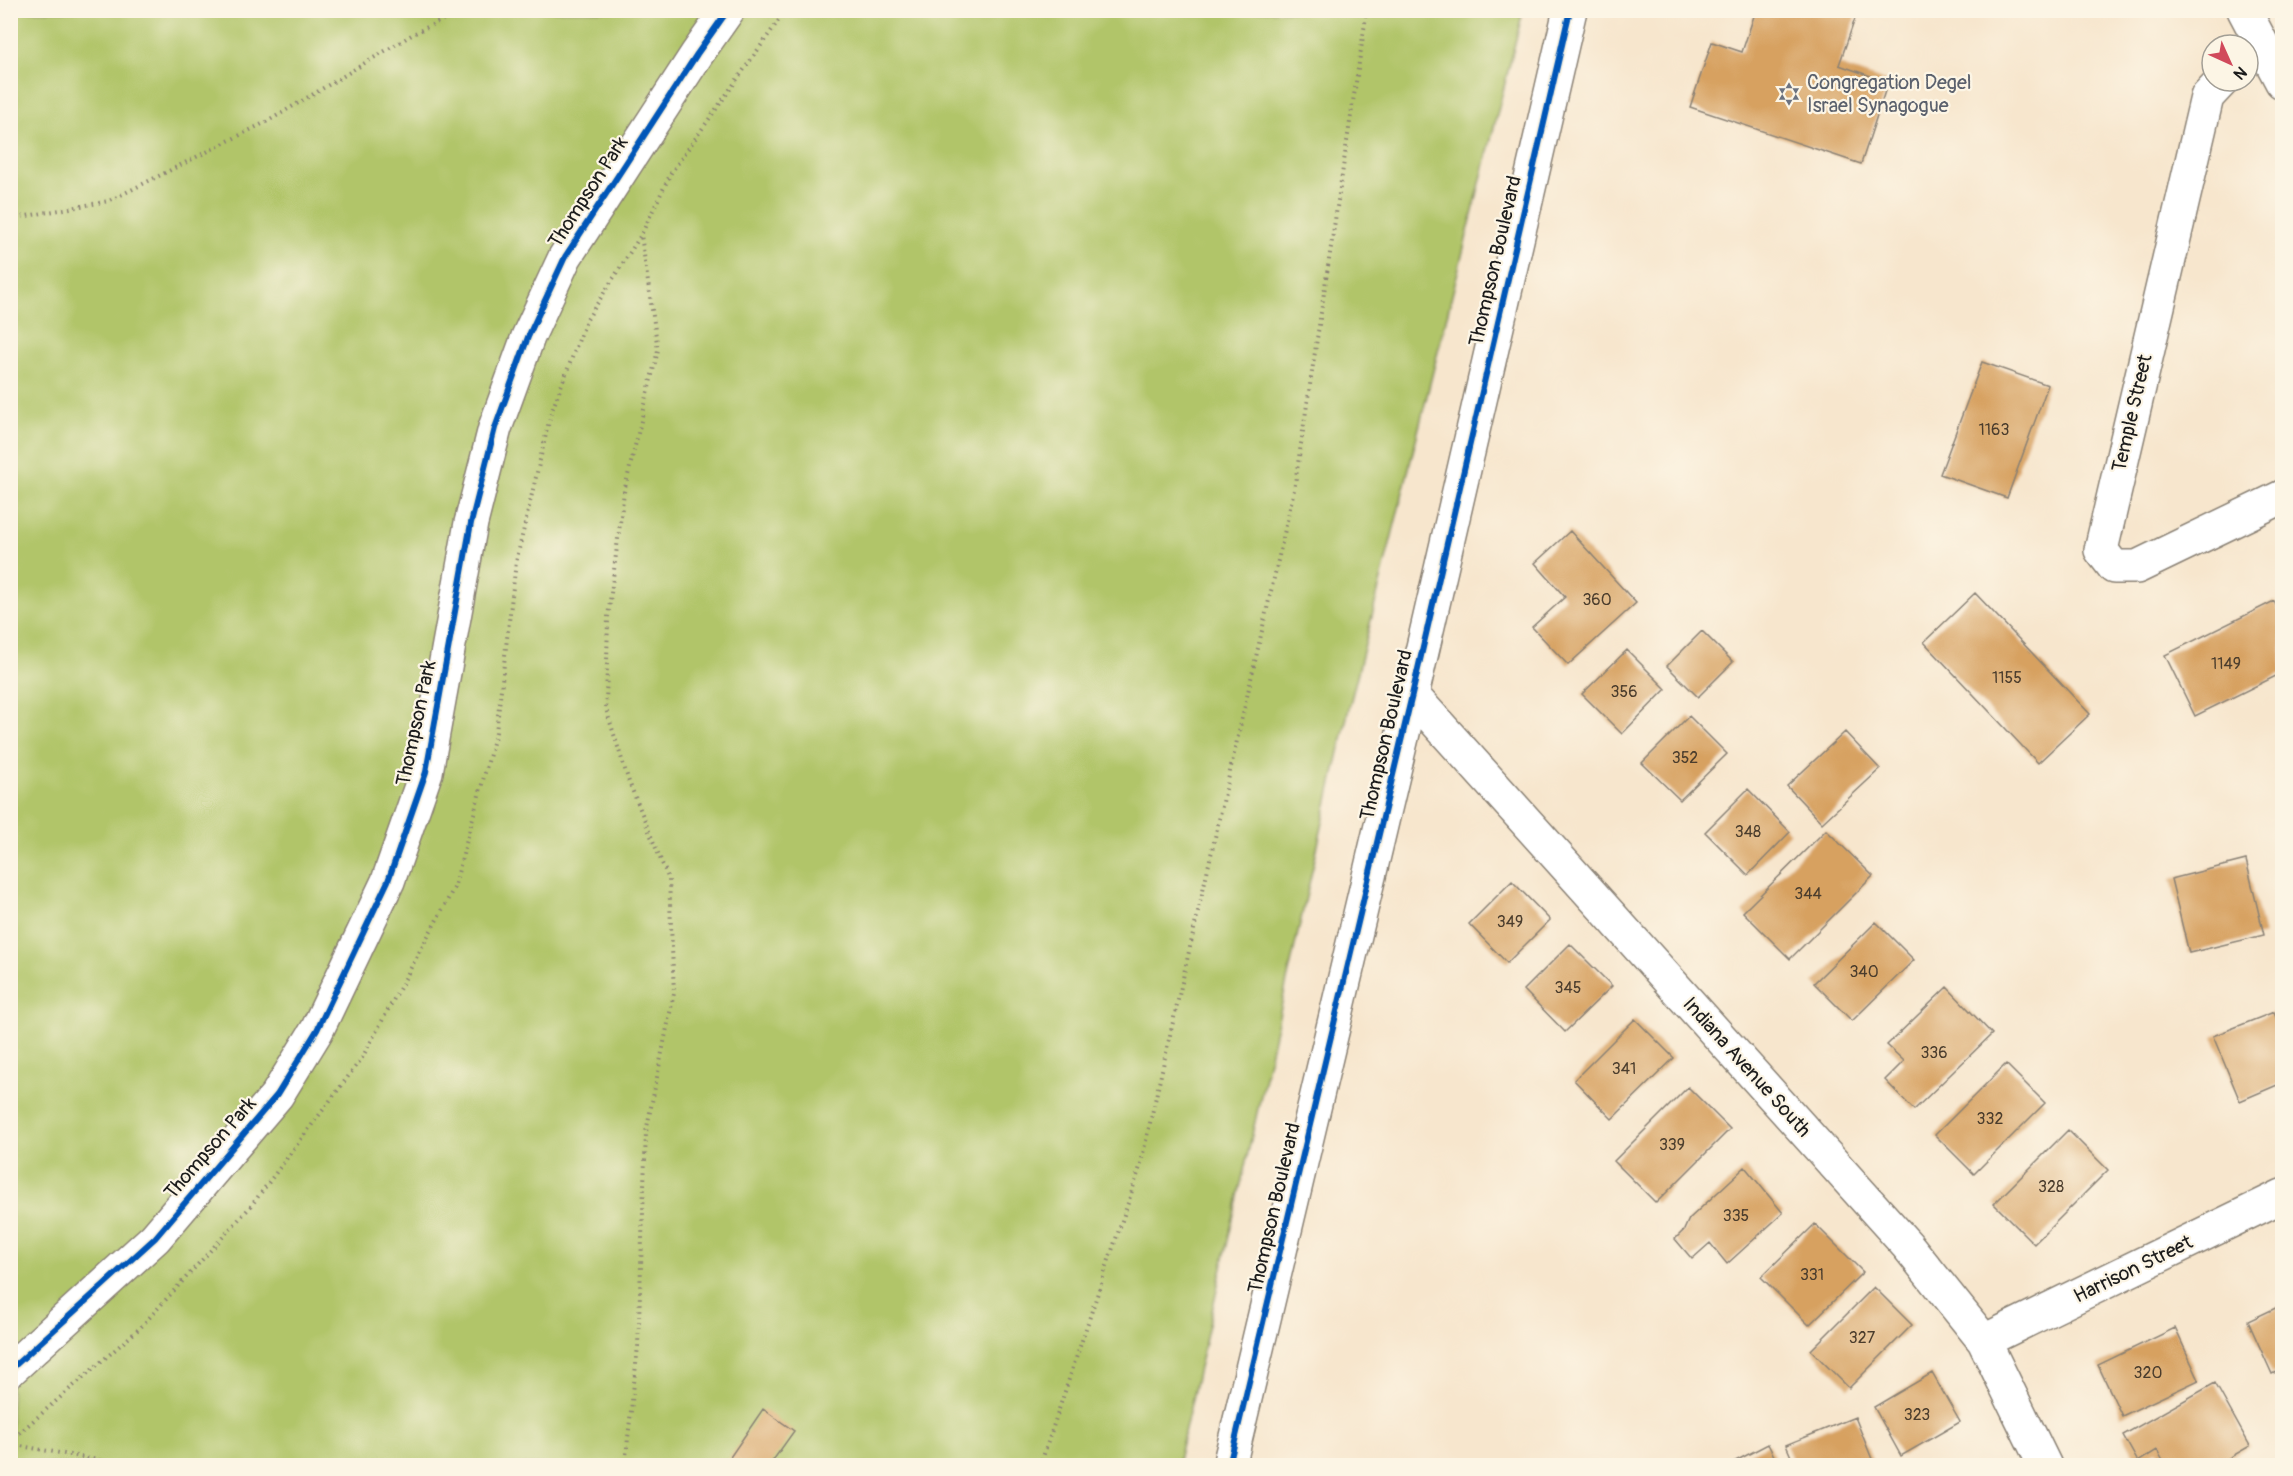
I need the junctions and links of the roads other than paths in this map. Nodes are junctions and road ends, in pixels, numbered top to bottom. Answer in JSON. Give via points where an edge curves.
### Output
{"nodes":[{"id":1,"x":728,"y":10,"type":"edge"},
{"id":2,"x":1570,"y":10,"type":"edge"},
{"id":3,"x":2244,"y":10,"type":"edge"},
{"id":4,"x":2266,"y":66,"type":"edge"},
{"id":5,"x":2211,"y":93,"type":"edge"},
{"id":6,"x":2283,"y":497,"type":"edge"},
{"id":7,"x":1412,"y":695,"type":"junction"},
{"id":8,"x":2283,"y":1196,"type":"edge"},
{"id":9,"x":1984,"y":1341,"type":"junction"},
{"id":10,"x":10,"y":1370,"type":"edge"},
{"id":11,"x":1229,"y":1466,"type":"edge"},
{"id":12,"x":2045,"y":1466,"type":"edge"}],
"edges":[{"from":1,"to":10,"type":"street","name":"Thompson Park","via":[[565,257],[528,337],[495,428],[471,523],[426,772],[388,881],[316,1030],[277,1095],[155,1238]]},
{"from":2,"to":7,"type":"street","name":"Thompson Boulevard"},
{"from":3,"to":4,"type":"street"},
{"from":5,"to":6,"type":"street","name":"Temple Street","via":[[2101,549],[2114,567],[2137,567]]},
{"from":7,"to":9,"type":"street","name":"Indiana Avenue South","via":[[1907,1245]]},
{"from":7,"to":11,"type":"street","name":"Thompson Boulevard"},
{"from":8,"to":9,"type":"street","name":"Harrison Street"},
{"from":9,"to":12,"type":"street","name":"Indiana Avenue South"}]}
